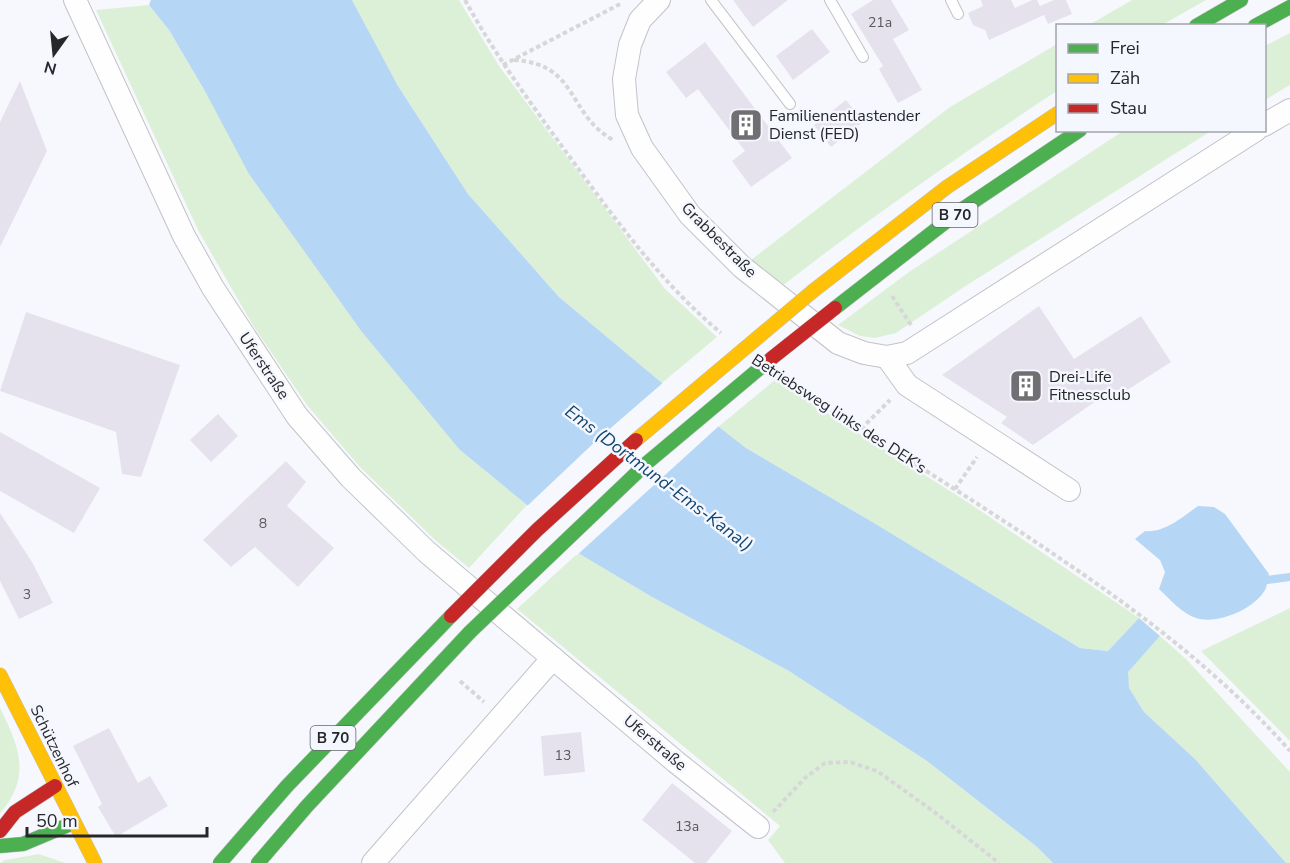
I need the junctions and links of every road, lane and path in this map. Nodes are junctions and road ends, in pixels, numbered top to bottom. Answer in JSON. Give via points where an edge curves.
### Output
{"nodes":[{"id":1,"x":75,"y":0,"type":"edge"},
{"id":2,"x":465,"y":0,"type":"edge"},
{"id":3,"x":629,"y":0,"type":"edge"},
{"id":4,"x":659,"y":0,"type":"edge"},
{"id":5,"x":711,"y":0,"type":"edge"},
{"id":6,"x":830,"y":0,"type":"edge"},
{"id":7,"x":951,"y":0,"type":"edge"},
{"id":8,"x":1241,"y":0,"type":"edge"},
{"id":9,"x":1290,"y":7,"type":"edge"},
{"id":10,"x":958,"y":14,"type":"dead end"},
{"id":11,"x":1199,"y":24,"type":"edge"},
{"id":12,"x":1259,"y":24,"type":"edge"},
{"id":13,"x":863,"y":57,"type":"dead end"},
{"id":14,"x":514,"y":60,"type":"junction"},
{"id":15,"x":503,"y":65,"type":"junction"},
{"id":16,"x":790,"y":104,"type":"dead end"},
{"id":17,"x":1290,"y":110,"type":"edge"},
{"id":18,"x":1056,"y":114,"type":"edge"},
{"id":19,"x":1266,"y":124,"type":"edge"},
{"id":20,"x":1077,"y":132,"type":"edge"},
{"id":21,"x":1253,"y":132,"type":"edge"},
{"id":22,"x":642,"y":148,"type":"junction"},
{"id":23,"x":891,"y":295,"type":"dead end"},
{"id":24,"x":917,"y":333,"type":"dead end"},
{"id":25,"x":729,"y":340,"type":"dead end"},
{"id":26,"x":887,"y":357,"type":"junction"},
{"id":27,"x":779,"y":377,"type":"dead end"},
{"id":28,"x":907,"y":385,"type":"junction"},
{"id":29,"x":861,"y":429,"type":"junction"},
{"id":30,"x":966,"y":474,"type":"dead end"},
{"id":31,"x":955,"y":489,"type":"junction"},
{"id":32,"x":1069,"y":490,"type":"dead end"},
{"id":33,"x":553,"y":658,"type":"junction"},
{"id":34,"x":0,"y":675,"type":"edge"},
{"id":35,"x":459,"y":681,"type":"dead end"},
{"id":36,"x":501,"y":716,"type":"junction"},
{"id":37,"x":1290,"y":751,"type":"edge"},
{"id":38,"x":55,"y":786,"type":"junction"},
{"id":39,"x":73,"y":823,"type":"junction"},
{"id":40,"x":758,"y":827,"type":"joint"},
{"id":41,"x":0,"y":831,"type":"edge"},
{"id":42,"x":0,"y":846,"type":"edge"},
{"id":43,"x":95,"y":863,"type":"edge"},
{"id":44,"x":220,"y":863,"type":"edge"},
{"id":45,"x":258,"y":863,"type":"edge"},
{"id":46,"x":373,"y":863,"type":"edge"},
{"id":47,"x":999,"y":863,"type":"edge"}],
"edges":[{"from":1,"to":33,"type":"street","name":"Uferstraße","via":[[184,236],[213,288],[297,416],[351,478],[406,532]]},
{"from":2,"to":15,"type":"path"},
{"from":3,"to":14,"type":"path"},
{"from":4,"to":22,"type":"street","name":"Grabbestraße","via":[[640,20],[630,45],[624,79],[627,115]]},
{"from":5,"to":16,"type":"lane"},
{"from":6,"to":13,"type":"lane"},
{"from":7,"to":10,"type":"lane"},
{"from":8,"to":11,"type":"main road"},
{"from":9,"to":12,"type":"main road"},
{"from":14,"to":15,"type":"path"},
{"from":14,"to":22,"type":"path","via":[[541,65],[556,73],[600,132],[621,145]]},
{"from":15,"to":25,"type":"path","via":[[667,283]]},
{"from":17,"to":19,"type":"street"},
{"from":18,"to":44,"type":"main road","number":"B 70","bridge":true,"via":[[947,187],[813,291],[633,442],[451,616],[287,786]]},
{"from":20,"to":45,"type":"main road","number":"B 70","bridge":true,"via":[[961,210],[737,386],[649,461],[470,632]]},
{"from":21,"to":26,"type":"street","name":"Grabbestraße","via":[[923,344],[907,353]]},
{"from":22,"to":26,"type":"street","name":"Grabbestraße","via":[[690,215],[742,267],[838,343]]},
{"from":23,"to":24,"type":"path"},
{"from":26,"to":28,"type":"street"},
{"from":27,"to":29,"type":"path","name":"Betriebsweg links des DEK's"},
{"from":28,"to":29,"type":"path"},
{"from":28,"to":32,"type":"street"},
{"from":29,"to":31,"type":"path","name":"Betriebsweg links des DEK's"},
{"from":30,"to":31,"type":"path"},
{"from":31,"to":37,"type":"path","name":"Betriebsweg links des DEK's","via":[[1135,610],[1195,657],[1262,719]]},
{"from":33,"to":36,"type":"street"},
{"from":33,"to":40,"type":"street","name":"Uferstraße"},
{"from":34,"to":38,"type":"main road","name":"Schützenhof"},
{"from":35,"to":36,"type":"path"},
{"from":36,"to":46,"type":"street"},
{"from":38,"to":39,"type":"main road","name":"Schützenhof"},
{"from":38,"to":41,"type":"main road","via":[[15,812]]},
{"from":39,"to":42,"type":"main road","via":[[23,843]]},
{"from":39,"to":43,"type":"main road","name":"Schützenhof"},
{"from":40,"to":47,"type":"path","via":[[825,763],[850,762],[877,771]]}]}
